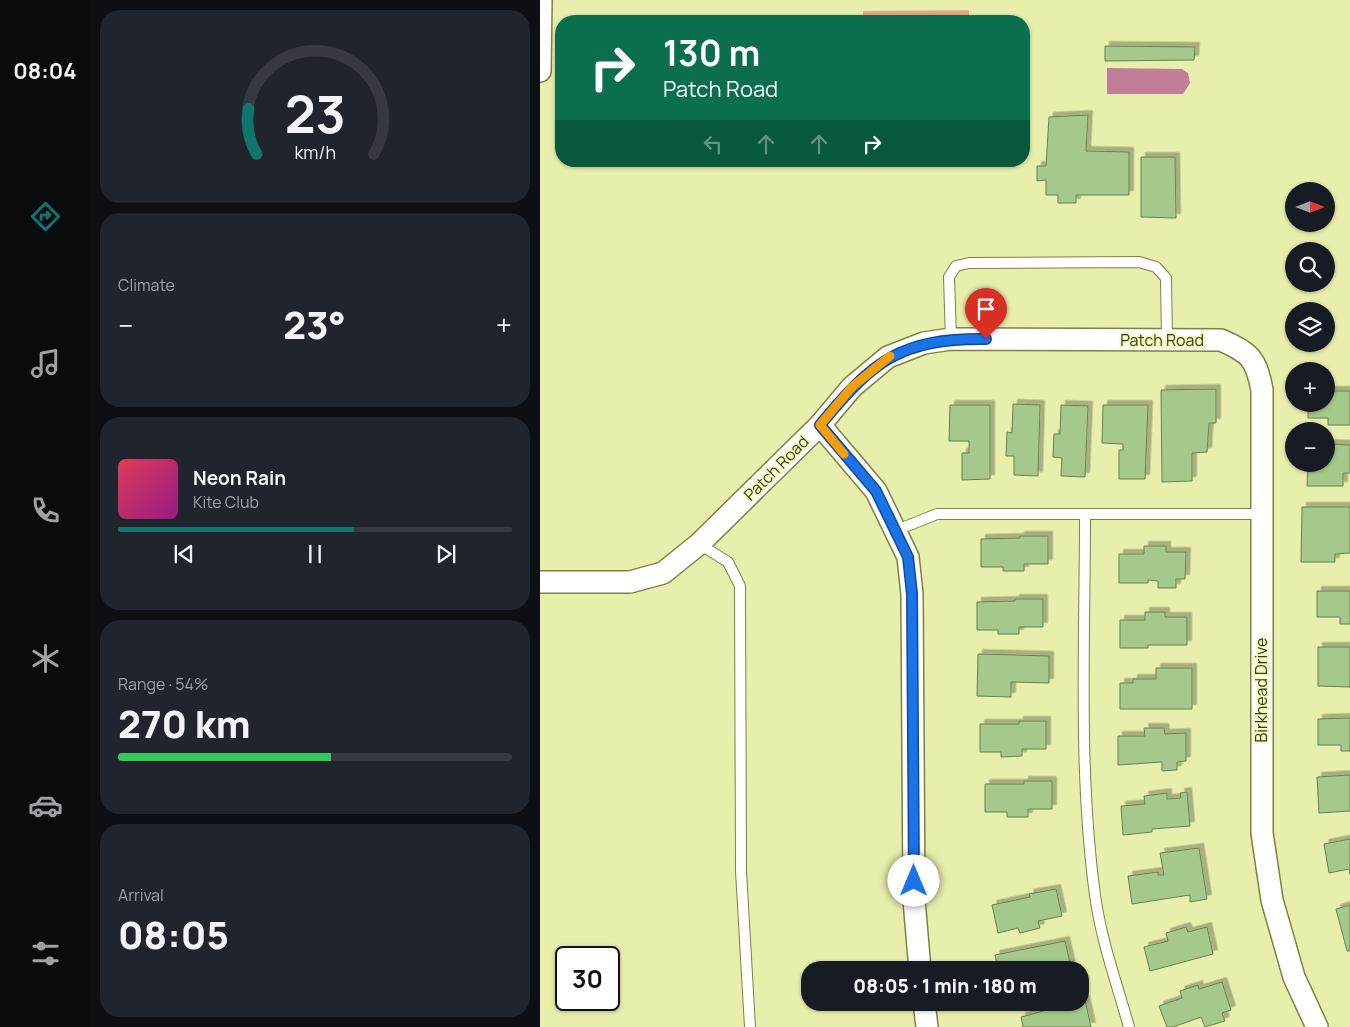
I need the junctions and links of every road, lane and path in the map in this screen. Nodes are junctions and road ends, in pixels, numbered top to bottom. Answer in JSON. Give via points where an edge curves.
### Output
{"nodes":[{"id":1,"x":540,"y":0,"type":"edge"},
{"id":2,"x":540,"y":71,"type":"edge"},
{"id":3,"x":951,"y":339,"type":"junction"},
{"id":4,"x":1167,"y":340,"type":"junction"},
{"id":5,"x":1244,"y":350,"type":"joint"},
{"id":6,"x":820,"y":425,"type":"junction"},
{"id":7,"x":1085,"y":514,"type":"junction"},
{"id":8,"x":1260,"y":514,"type":"junction"},
{"id":9,"x":897,"y":530,"type":"junction"},
{"id":10,"x":698,"y":544,"type":"junction"},
{"id":11,"x":540,"y":582,"type":"edge"},
{"id":12,"x":919,"y":961,"type":"edge"},
{"id":13,"x":925,"y":1011,"type":"edge"},
{"id":14,"x":750,"y":1027,"type":"edge"},
{"id":15,"x":927,"y":1027,"type":"edge"},
{"id":16,"x":1129,"y":1027,"type":"edge"},
{"id":17,"x":1317,"y":1027,"type":"edge"}],
"edges":[{"from":1,"to":2,"type":"street"},
{"from":3,"to":4,"type":"street","name":"Patch Road"},
{"from":3,"to":4,"type":"lane","via":[[949,277],[956,266],[969,263],[1139,262],[1156,267],[1166,278]]},
{"from":3,"to":6,"type":"street","name":"Patch Road","via":[[924,343],[888,357],[852,387]]},
{"from":4,"to":5,"type":"street","name":"Patch Road","via":[[1221,340]]},
{"from":5,"to":8,"type":"street","name":"Birkhead Drive","via":[[1258,368],[1262,390]]},
{"from":6,"to":9,"type":"street","via":[[876,491]]},
{"from":6,"to":10,"type":"street","name":"Patch Road"},
{"from":7,"to":8,"type":"lane"},
{"from":7,"to":9,"type":"lane","via":[[936,514]]},
{"from":7,"to":16,"type":"lane","via":[[1088,822],[1096,897]]},
{"from":8,"to":17,"type":"street","name":"Birkhead Drive","via":[[1262,834],[1280,929],[1294,977]]},
{"from":9,"to":12,"type":"street","via":[[908,557],[912,594],[914,900]]},
{"from":10,"to":11,"type":"street","name":"Patch Road","via":[[662,574],[630,582]]},
{"from":10,"to":14,"type":"lane","via":[[728,562],[740,586],[741,871]]},
{"from":13,"to":15,"type":"street"}]}
